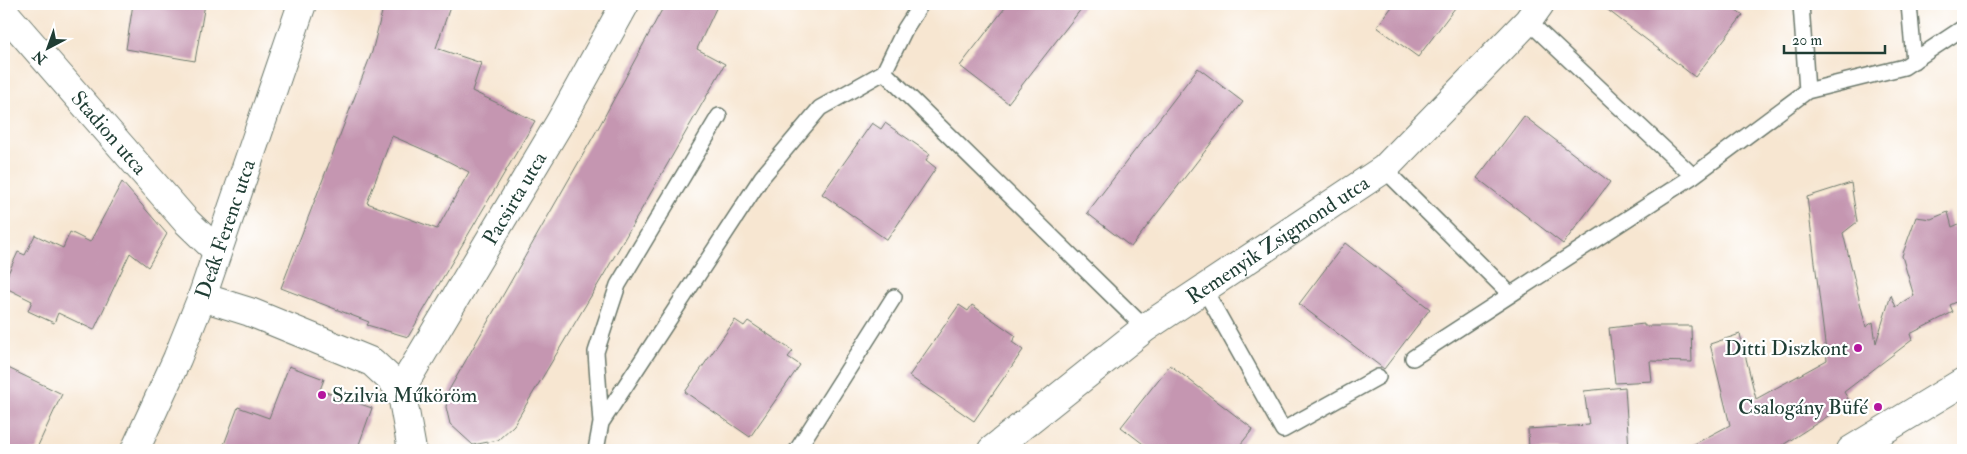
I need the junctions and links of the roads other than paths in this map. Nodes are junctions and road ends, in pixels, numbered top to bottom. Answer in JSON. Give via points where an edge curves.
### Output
{"nodes":[{"id":1,"x":302,"y":4,"type":"edge"},
{"id":2,"x":625,"y":4,"type":"edge"},
{"id":3,"x":921,"y":4,"type":"edge"},
{"id":4,"x":1801,"y":4,"type":"edge"},
{"id":5,"x":1909,"y":4,"type":"edge"},
{"id":6,"x":4,"y":12,"type":"edge"},
{"id":7,"x":1534,"y":12,"type":"edge"},
{"id":8,"x":1963,"y":28,"type":"edge"},
{"id":9,"x":1914,"y":61,"type":"junction"},
{"id":10,"x":884,"y":72,"type":"junction"},
{"id":11,"x":1808,"y":90,"type":"junction"},
{"id":12,"x":719,"y":116,"type":"dead end"},
{"id":13,"x":1384,"y":169,"type":"junction"},
{"id":14,"x":1693,"y":176,"type":"junction"},
{"id":15,"x":216,"y":250,"type":"junction"},
{"id":16,"x":1204,"y":289,"type":"junction"},
{"id":17,"x":1509,"y":294,"type":"junction"},
{"id":18,"x":202,"y":297,"type":"junction"},
{"id":19,"x":894,"y":297,"type":"dead end"},
{"id":20,"x":1145,"y":328,"type":"junction"},
{"id":21,"x":1413,"y":358,"type":"dead end"},
{"id":22,"x":1378,"y":377,"type":"dead end"},
{"id":23,"x":1963,"y":382,"type":"edge"},
{"id":24,"x":401,"y":389,"type":"junction"},
{"id":25,"x":601,"y":423,"type":"junction"},
{"id":26,"x":135,"y":450,"type":"edge"},
{"id":27,"x":412,"y":450,"type":"edge"},
{"id":28,"x":596,"y":450,"type":"edge"},
{"id":29,"x":796,"y":450,"type":"edge"},
{"id":30,"x":992,"y":450,"type":"edge"},
{"id":31,"x":1851,"y":450,"type":"edge"}],
"edges":[{"from":1,"to":15,"type":"street","name":"Deák Ferenc utca"},
{"from":2,"to":24,"type":"street","name":"Pacsirta utca","via":[[560,122]]},
{"from":3,"to":10,"type":"lane"},
{"from":4,"to":11,"type":"lane"},
{"from":5,"to":9,"type":"lane"},
{"from":6,"to":15,"type":"street","name":"Stadion utca","via":[[187,222]]},
{"from":7,"to":13,"type":"street","name":"Remenyik Zsigmond utca"},
{"from":7,"to":14,"type":"lane"},
{"from":8,"to":9,"type":"lane"},
{"from":9,"to":11,"type":"lane","via":[[1904,67]]},
{"from":10,"to":20,"type":"lane"},
{"from":10,"to":25,"type":"lane","via":[[820,108],[762,177]]},
{"from":11,"to":14,"type":"lane"},
{"from":12,"to":25,"type":"lane","via":[[618,285],[596,352]]},
{"from":13,"to":16,"type":"street","name":"Remenyik Zsigmond utca"},
{"from":13,"to":17,"type":"lane"},
{"from":14,"to":17,"type":"lane"},
{"from":15,"to":18,"type":"street","name":"Deák Ferenc utca"},
{"from":16,"to":20,"type":"street","name":"Remenyik Zsigmond utca"},
{"from":16,"to":22,"type":"lane","via":[[1283,430]]},
{"from":17,"to":21,"type":"lane"},
{"from":18,"to":24,"type":"street","via":[[250,312],[372,362]]},
{"from":18,"to":26,"type":"street","name":"Deák Ferenc utca"},
{"from":19,"to":29,"type":"lane"},
{"from":20,"to":30,"type":"street","name":"Remenyik Zsigmond utca"},
{"from":23,"to":31,"type":"street"},
{"from":24,"to":27,"type":"street"},
{"from":25,"to":28,"type":"lane"}]}
